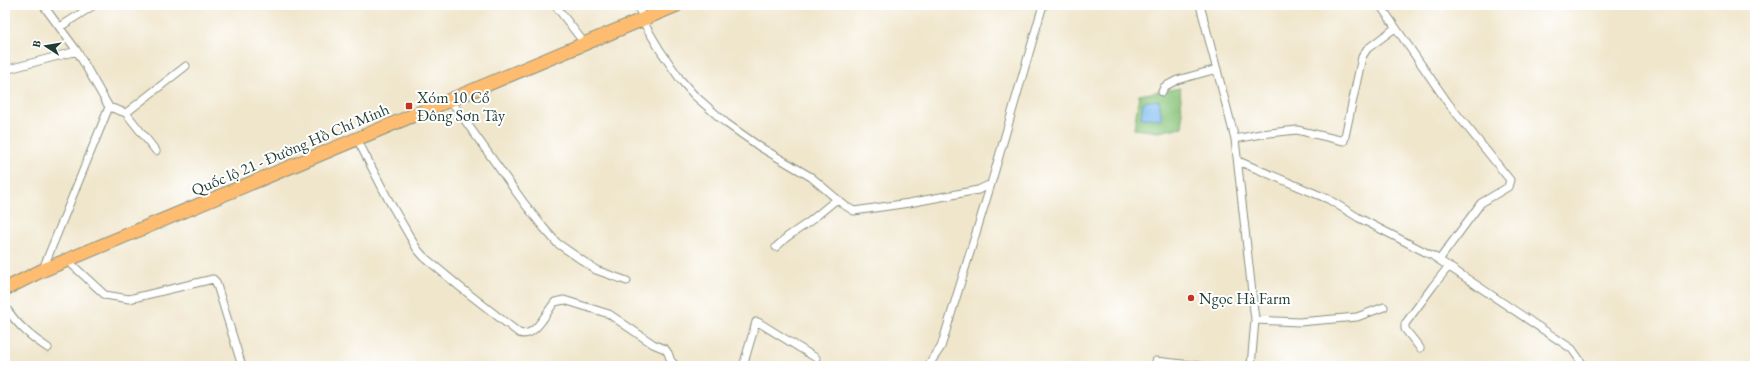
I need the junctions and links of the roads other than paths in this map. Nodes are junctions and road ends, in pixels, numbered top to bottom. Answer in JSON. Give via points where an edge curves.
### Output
{"nodes":[{"id":1,"x":43,"y":5,"type":"edge"},
{"id":2,"x":94,"y":5,"type":"edge"},
{"id":3,"x":555,"y":5,"type":"edge"},
{"id":4,"x":639,"y":5,"type":"edge"},
{"id":5,"x":677,"y":5,"type":"edge"},
{"id":6,"x":1043,"y":5,"type":"edge"},
{"id":7,"x":1200,"y":5,"type":"edge"},
{"id":8,"x":1380,"y":5,"type":"edge"},
{"id":9,"x":642,"y":20,"type":"junction"},
{"id":10,"x":60,"y":27,"type":"junction"},
{"id":11,"x":1395,"y":28,"type":"junction"},
{"id":12,"x":585,"y":44,"type":"junction"},
{"id":13,"x":76,"y":50,"type":"junction"},
{"id":14,"x":186,"y":66,"type":"dead end"},
{"id":15,"x":1217,"y":69,"type":"junction"},
{"id":16,"x":5,"y":70,"type":"edge"},
{"id":17,"x":1162,"y":92,"type":"dead end"},
{"id":18,"x":451,"y":100,"type":"junction"},
{"id":19,"x":109,"y":107,"type":"junction"},
{"id":20,"x":126,"y":113,"type":"junction"},
{"id":21,"x":357,"y":139,"type":"junction"},
{"id":22,"x":1235,"y":139,"type":"junction"},
{"id":23,"x":156,"y":151,"type":"dead end"},
{"id":24,"x":1238,"y":161,"type":"junction"},
{"id":25,"x":991,"y":184,"type":"junction"},
{"id":26,"x":837,"y":199,"type":"junction"},
{"id":27,"x":776,"y":247,"type":"dead end"},
{"id":28,"x":67,"y":260,"type":"junction"},
{"id":29,"x":1439,"y":260,"type":"junction"},
{"id":30,"x":1449,"y":266,"type":"junction"},
{"id":31,"x":42,"y":271,"type":"junction"},
{"id":32,"x":627,"y":281,"type":"dead end"},
{"id":33,"x":5,"y":289,"type":"edge"},
{"id":34,"x":5,"y":306,"type":"edge"},
{"id":35,"x":1384,"y":307,"type":"dead end"},
{"id":36,"x":1255,"y":320,"type":"junction"},
{"id":37,"x":48,"y":348,"type":"dead end"},
{"id":38,"x":1420,"y":348,"type":"dead end"},
{"id":39,"x":816,"y":358,"type":"dead end"},
{"id":40,"x":1156,"y":361,"type":"dead end"},
{"id":41,"x":242,"y":366,"type":"edge"},
{"id":42,"x":676,"y":366,"type":"edge"},
{"id":43,"x":743,"y":366,"type":"edge"},
{"id":44,"x":928,"y":366,"type":"edge"},
{"id":45,"x":1200,"y":366,"type":"edge"},
{"id":46,"x":1251,"y":366,"type":"edge"},
{"id":47,"x":1584,"y":366,"type":"edge"}],
"edges":[{"from":1,"to":10,"type":"street"},
{"from":2,"to":10,"type":"street"},
{"from":3,"to":12,"type":"street"},
{"from":4,"to":9,"type":"street"},
{"from":5,"to":9,"type":"highway","name":"Quốc lộ 21 - Đường Hồ Chí Minh"},
{"from":6,"to":25,"type":"street"},
{"from":7,"to":15,"type":"street"},
{"from":8,"to":11,"type":"street"},
{"from":9,"to":12,"type":"highway","name":"Quốc lộ 21 - Đường Hồ Chí Minh"},
{"from":9,"to":26,"type":"street","via":[[676,73],[699,100],[726,123],[760,147],[811,177]]},
{"from":10,"to":13,"type":"street"},
{"from":11,"to":22,"type":"street","via":[[1367,49],[1362,57],[1344,141],[1297,130]]},
{"from":11,"to":29,"type":"street","via":[[1448,103],[1510,180],[1508,187],[1481,203]]},
{"from":12,"to":18,"type":"highway","name":"Quốc lộ 21 - Đường Hồ Chí Minh"},
{"from":13,"to":16,"type":"street"},
{"from":13,"to":19,"type":"street"},
{"from":14,"to":20,"type":"street"},
{"from":15,"to":17,"type":"street","via":[[1177,80]]},
{"from":15,"to":22,"type":"street"},
{"from":18,"to":21,"type":"highway","name":"Quốc lộ 21 - Đường Hồ Chí Minh"},
{"from":18,"to":32,"type":"street","via":[[524,203],[557,243],[596,270]]},
{"from":19,"to":20,"type":"street"},
{"from":19,"to":31,"type":"street"},
{"from":20,"to":23,"type":"street"},
{"from":21,"to":28,"type":"highway","name":"Quốc lộ 21 - Đường Hồ Chí Minh"},
{"from":21,"to":42,"type":"street","via":[[417,249],[519,334],[526,335],[530,332],[541,322],[555,302],[564,300],[609,314],[664,349]]},
{"from":22,"to":24,"type":"street"},
{"from":24,"to":29,"type":"street","via":[[1328,199]]},
{"from":24,"to":36,"type":"street"},
{"from":25,"to":26,"type":"street","via":[[978,190],[854,210]]},
{"from":25,"to":44,"type":"street","via":[[941,347]]},
{"from":26,"to":27,"type":"street"},
{"from":28,"to":31,"type":"highway","name":"Quốc lộ 21 - Đường Hồ Chí Minh"},
{"from":28,"to":41,"type":"street","via":[[105,295],[129,299],[213,279]]},
{"from":29,"to":30,"type":"street"},
{"from":30,"to":38,"type":"street","via":[[1406,324],[1405,329]]},
{"from":30,"to":47,"type":"street","via":[[1572,349]]},
{"from":31,"to":33,"type":"highway","name":"Quốc lộ 21 - Đường Hồ Chí Minh"},
{"from":34,"to":37,"type":"street","via":[[19,326]]},
{"from":35,"to":36,"type":"street","via":[[1357,317],[1299,322]]},
{"from":36,"to":46,"type":"street"},
{"from":39,"to":43,"type":"street","via":[[756,322]]},
{"from":40,"to":45,"type":"street"}]}
